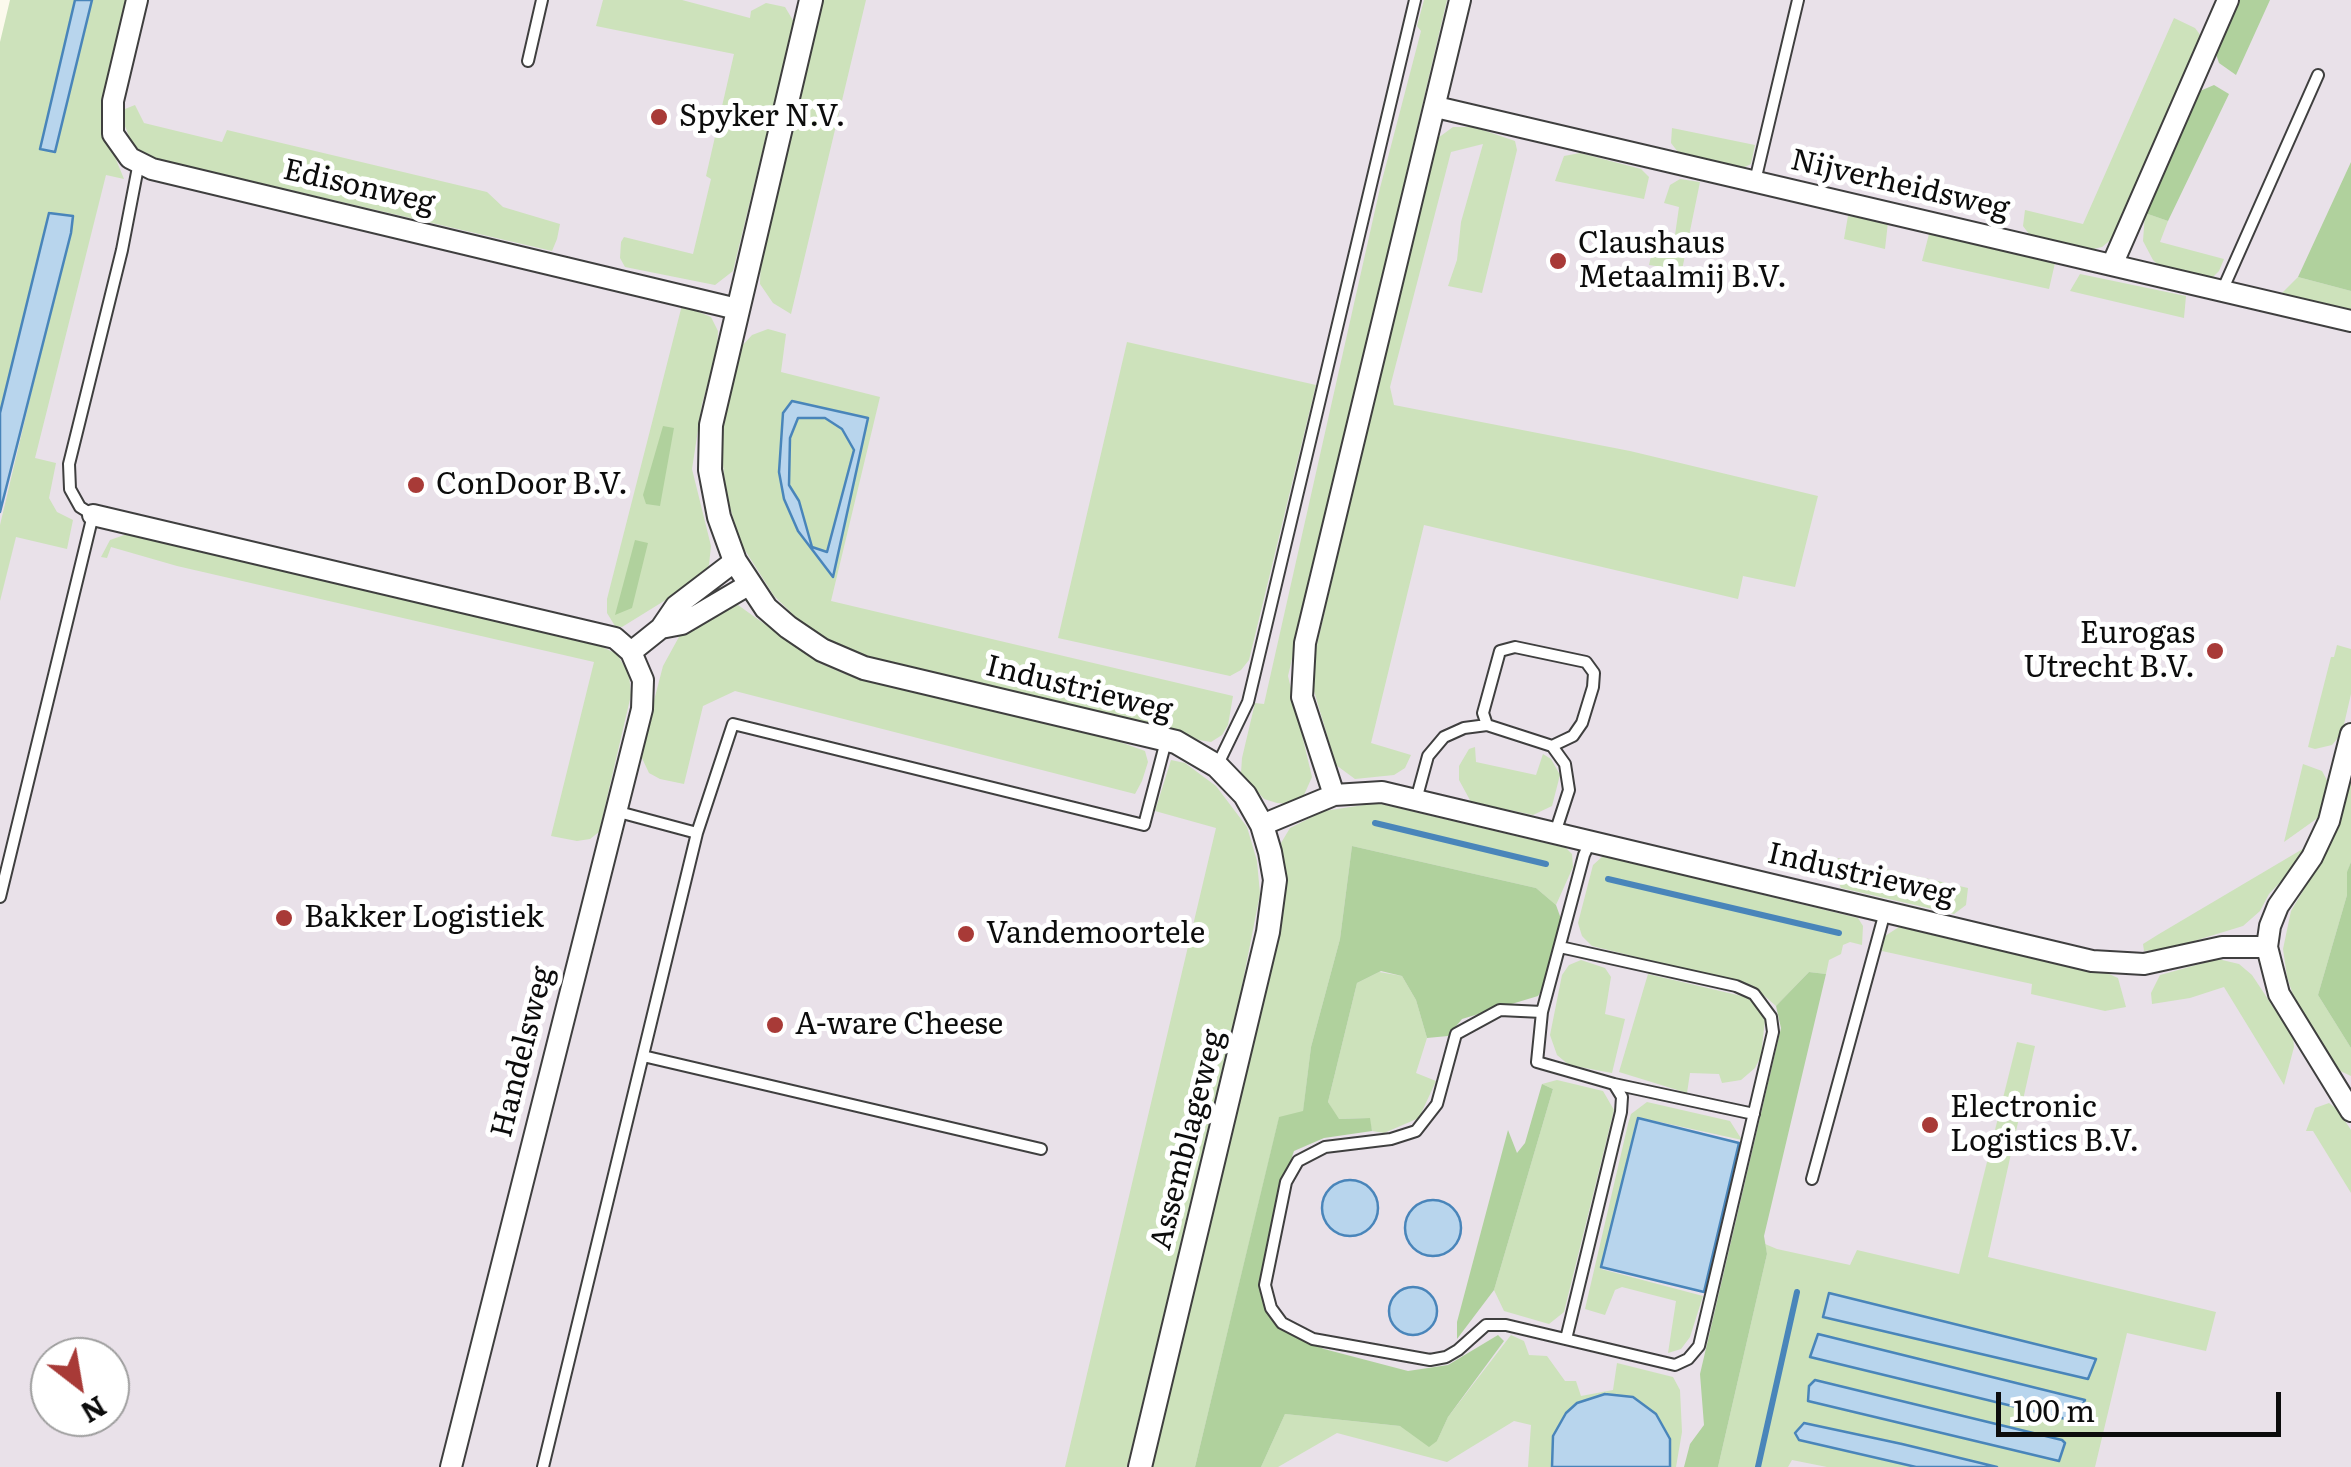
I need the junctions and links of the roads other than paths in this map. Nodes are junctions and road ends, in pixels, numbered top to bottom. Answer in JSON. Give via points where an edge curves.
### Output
{"nodes":[{"id":1,"x":137,"y":0,"type":"edge"},
{"id":2,"x":542,"y":0,"type":"edge"},
{"id":3,"x":811,"y":0,"type":"edge"},
{"id":4,"x":1415,"y":0,"type":"edge"},
{"id":5,"x":1460,"y":0,"type":"edge"},
{"id":6,"x":1798,"y":0,"type":"edge"},
{"id":7,"x":2228,"y":0,"type":"edge"},
{"id":8,"x":528,"y":61,"type":"dead end"},
{"id":9,"x":2318,"y":75,"type":"dead end"},
{"id":10,"x":1436,"y":107,"type":"junction"},
{"id":11,"x":139,"y":162,"type":"junction"},
{"id":12,"x":1755,"y":182,"type":"junction"},
{"id":13,"x":2112,"y":264,"type":"junction"},
{"id":14,"x":2222,"y":291,"type":"junction"},
{"id":15,"x":737,"y":309,"type":"junction"},
{"id":16,"x":2351,"y":321,"type":"edge"},
{"id":17,"x":93,"y":515,"type":"junction"},
{"id":18,"x":735,"y":561,"type":"junction"},
{"id":19,"x":750,"y":584,"type":"junction"},
{"id":20,"x":660,"y":628,"type":"junction"},
{"id":21,"x":631,"y":652,"type":"junction"},
{"id":22,"x":1488,"y":725,"type":"junction"},
{"id":23,"x":2351,"y":734,"type":"edge"},
{"id":24,"x":1166,"y":740,"type":"junction"},
{"id":25,"x":1552,"y":746,"type":"junction"},
{"id":26,"x":1217,"y":766,"type":"junction"},
{"id":27,"x":1334,"y":796,"type":"junction"},
{"id":28,"x":1416,"y":800,"type":"junction"},
{"id":29,"x":614,"y":810,"type":"junction"},
{"id":30,"x":1262,"y":825,"type":"junction"},
{"id":31,"x":698,"y":834,"type":"junction"},
{"id":32,"x":1554,"y":834,"type":"junction"},
{"id":33,"x":1590,"y":842,"type":"junction"},
{"id":34,"x":0,"y":897,"type":"edge"},
{"id":35,"x":1885,"y":912,"type":"junction"},
{"id":36,"x":1560,"y":947,"type":"junction"},
{"id":37,"x":2268,"y":947,"type":"junction"},
{"id":38,"x":1542,"y":1012,"type":"junction"},
{"id":39,"x":643,"y":1056,"type":"junction"},
{"id":40,"x":1614,"y":1084,"type":"junction"},
{"id":41,"x":2345,"y":1088,"type":"edge"},
{"id":42,"x":2351,"y":1111,"type":"edge"},
{"id":43,"x":1754,"y":1114,"type":"junction"},
{"id":44,"x":1041,"y":1149,"type":"dead end"},
{"id":45,"x":1812,"y":1179,"type":"dead end"},
{"id":46,"x":1566,"y":1339,"type":"junction"},
{"id":47,"x":450,"y":1467,"type":"edge"},
{"id":48,"x":543,"y":1467,"type":"edge"},
{"id":49,"x":1140,"y":1467,"type":"edge"}],
"edges":[{"from":1,"to":11,"type":"street","via":[[113,101],[114,134]]},
{"from":2,"to":8,"type":"lane"},
{"from":3,"to":15,"type":"street","name":"Industrieweg"},
{"from":4,"to":26,"type":"lane","via":[[1248,702]]},
{"from":5,"to":10,"type":"street"},
{"from":6,"to":12,"type":"lane"},
{"from":7,"to":13,"type":"street"},
{"from":9,"to":14,"type":"lane"},
{"from":10,"to":12,"type":"street","name":"Nijverheidsweg"},
{"from":10,"to":27,"type":"street","via":[[1305,643],[1302,697]]},
{"from":11,"to":15,"type":"street","name":"Edisonweg"},
{"from":11,"to":17,"type":"lane","via":[[68,464],[70,489]]},
{"from":12,"to":13,"type":"street","name":"Nijverheidsweg"},
{"from":13,"to":14,"type":"street","name":"Nijverheidsweg"},
{"from":14,"to":16,"type":"street","name":"Nijverheidsweg"},
{"from":15,"to":18,"type":"street","name":"Industrieweg","via":[[711,425],[710,470]]},
{"from":17,"to":21,"type":"street","via":[[615,638]]},
{"from":17,"to":34,"type":"lane"},
{"from":18,"to":19,"type":"street","name":"Industrieweg"},
{"from":18,"to":20,"type":"street","via":[[676,606]]},
{"from":19,"to":20,"type":"street","via":[[682,624]]},
{"from":19,"to":24,"type":"street","name":"Industrieweg","via":[[788,627],[864,668]]},
{"from":20,"to":21,"type":"street"},
{"from":21,"to":29,"type":"street","name":"Handelsweg","via":[[643,680],[642,709]]},
{"from":22,"to":25,"type":"lane"},
{"from":22,"to":25,"type":"lane","via":[[1484,713],[1500,651],[1515,647],[1586,662],[1594,687],[1582,723]]},
{"from":22,"to":28,"type":"lane","via":[[1444,737],[1428,756]]},
{"from":23,"to":37,"type":"street","via":[[2329,822],[2278,906]]},
{"from":24,"to":26,"type":"street","name":"Industrieweg"},
{"from":24,"to":31,"type":"lane","via":[[1144,825],[734,724]]},
{"from":25,"to":32,"type":"lane","via":[[1566,764],[1569,790]]},
{"from":26,"to":30,"type":"street","name":"Industrieweg"},
{"from":27,"to":28,"type":"street","name":"Industrieweg","via":[[1382,792]]},
{"from":27,"to":30,"type":"street","name":"Industrieweg"},
{"from":28,"to":32,"type":"street","name":"Industrieweg"},
{"from":29,"to":31,"type":"lane"},
{"from":29,"to":47,"type":"street","name":"Handelsweg"},
{"from":30,"to":49,"type":"street","name":"Assemblageweg","via":[[1274,880],[1268,932]]},
{"from":31,"to":39,"type":"lane"},
{"from":32,"to":33,"type":"street","name":"Industrieweg"},
{"from":33,"to":35,"type":"street","name":"Industrieweg"},
{"from":33,"to":36,"type":"lane"},
{"from":35,"to":37,"type":"street","name":"Industrieweg","via":[[2111,963]]},
{"from":35,"to":45,"type":"lane"},
{"from":36,"to":38,"type":"lane"},
{"from":36,"to":43,"type":"lane","via":[[1754,994],[1772,1016],[1773,1032]]},
{"from":37,"to":41,"type":"street","via":[[2279,994]]},
{"from":38,"to":40,"type":"lane","via":[[1537,1062]]},
{"from":38,"to":46,"type":"lane","via":[[1500,1010],[1456,1034],[1437,1104],[1416,1131],[1324,1148],[1298,1161],[1286,1182],[1265,1285],[1282,1323],[1313,1340],[1350,1348],[1430,1360],[1458,1350],[1486,1324]]},
{"from":39,"to":44,"type":"lane"},
{"from":39,"to":48,"type":"lane"},
{"from":40,"to":43,"type":"lane"},
{"from":40,"to":46,"type":"lane","via":[[1622,1112]]},
{"from":41,"to":42,"type":"street"},
{"from":43,"to":46,"type":"lane","via":[[1699,1346],[1688,1360],[1675,1365]]}]}
